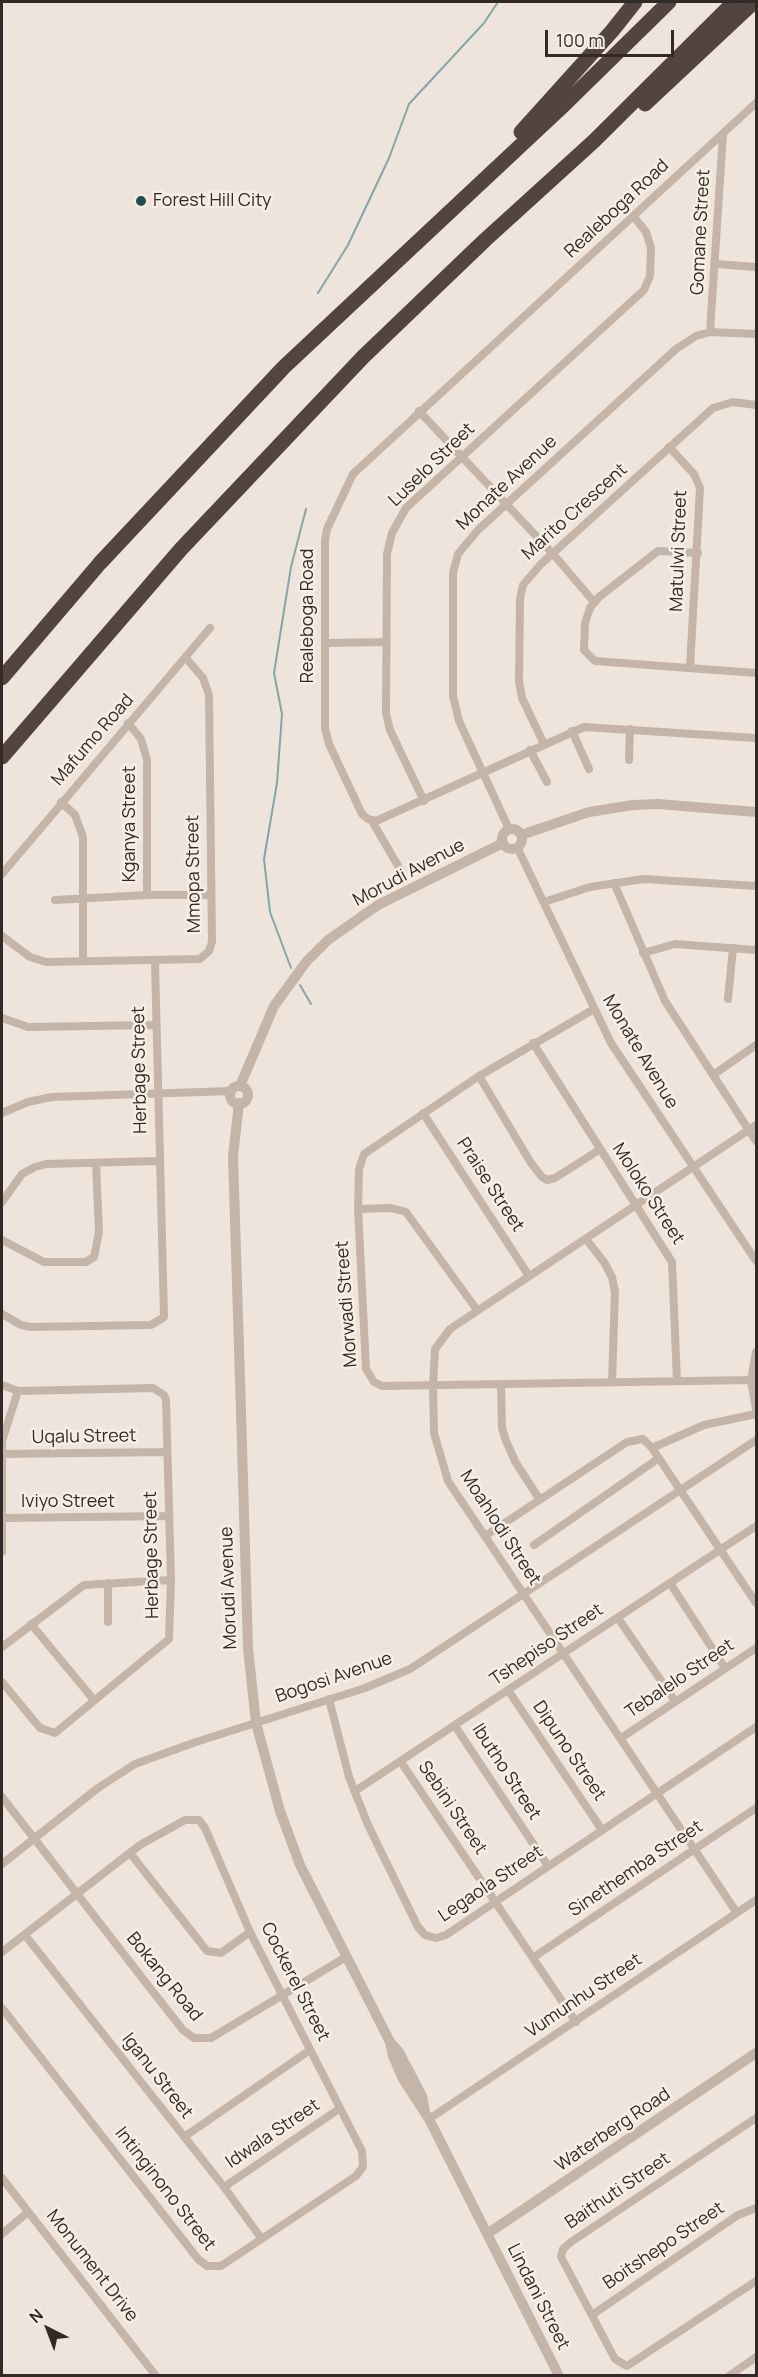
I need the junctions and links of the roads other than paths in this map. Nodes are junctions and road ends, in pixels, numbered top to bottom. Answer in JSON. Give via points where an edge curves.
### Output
{"nodes":[{"id":1,"x":635,"y":2,"type":"edge"},
{"id":2,"x":669,"y":2,"type":"edge"},
{"id":3,"x":734,"y":2,"type":"edge"},
{"id":4,"x":754,"y":2,"type":"edge"},
{"id":5,"x":756,"y":103,"type":"edge"},
{"id":6,"x":723,"y":134,"type":"junction"},
{"id":7,"x":594,"y":141,"type":"junction"},
{"id":8,"x":450,"y":209,"type":"junction"},
{"id":9,"x":634,"y":217,"type":"junction"},
{"id":10,"x":717,"y":264,"type":"junction"},
{"id":11,"x":756,"y":267,"type":"edge"},
{"id":12,"x":710,"y":332,"type":"junction"},
{"id":13,"x":756,"y":334,"type":"edge"},
{"id":14,"x":756,"y":405,"type":"edge"},
{"id":15,"x":419,"y":411,"type":"junction"},
{"id":16,"x":669,"y":447,"type":"junction"},
{"id":17,"x":460,"y":457,"type":"junction"},
{"id":18,"x":506,"y":505,"type":"junction"},
{"id":19,"x":698,"y":553,"type":"junction"},
{"id":20,"x":554,"y":555,"type":"junction"},
{"id":21,"x":594,"y":603,"type":"junction"},
{"id":22,"x":210,"y":628,"type":"dead end"},
{"id":23,"x":385,"y":642,"type":"junction"},
{"id":24,"x":326,"y":643,"type":"junction"},
{"id":25,"x":186,"y":658,"type":"junction"},
{"id":26,"x":690,"y":667,"type":"junction"},
{"id":27,"x":756,"y":673,"type":"edge"},
{"id":28,"x":2,"y":678,"type":"edge"},
{"id":29,"x":128,"y":723,"type":"junction"},
{"id":30,"x":630,"y":729,"type":"junction"},
{"id":31,"x":572,"y":731,"type":"junction"},
{"id":32,"x":756,"y":738,"type":"edge"},
{"id":33,"x":544,"y":744,"type":"junction"},
{"id":34,"x":530,"y":750,"type":"junction"},
{"id":35,"x":2,"y":757,"type":"edge"},
{"id":36,"x":629,"y":760,"type":"dead end"},
{"id":37,"x":589,"y":769,"type":"dead end"},
{"id":38,"x":483,"y":773,"type":"junction"},
{"id":39,"x":547,"y":782,"type":"dead end"},
{"id":40,"x":424,"y":801,"type":"junction"},
{"id":41,"x":61,"y":802,"type":"junction"},
{"id":42,"x":756,"y":812,"type":"edge"},
{"id":43,"x":372,"y":821,"type":"junction"},
{"id":44,"x":509,"y":829,"type":"junction"},
{"id":45,"x":522,"y":835,"type":"junction"},
{"id":46,"x":503,"y":843,"type":"junction"},
{"id":47,"x":518,"y":847,"type":"junction"},
{"id":48,"x":401,"y":871,"type":"dead end"},
{"id":49,"x":2,"y":874,"type":"edge"},
{"id":50,"x":614,"y":883,"type":"junction"},
{"id":51,"x":756,"y":886,"type":"edge"},
{"id":52,"x":147,"y":895,"type":"junction"},
{"id":53,"x":210,"y":895,"type":"junction"},
{"id":54,"x":55,"y":900,"type":"dead end"},
{"id":55,"x":82,"y":900,"type":"junction"},
{"id":56,"x":544,"y":902,"type":"junction"},
{"id":57,"x":2,"y":936,"type":"edge"},
{"id":58,"x":733,"y":948,"type":"junction"},
{"id":59,"x":756,"y":950,"type":"edge"},
{"id":60,"x":643,"y":953,"type":"junction"},
{"id":61,"x":83,"y":961,"type":"junction"},
{"id":62,"x":155,"y":962,"type":"junction"},
{"id":63,"x":728,"y":999,"type":"dead end"},
{"id":64,"x":594,"y":1009,"type":"junction"},
{"id":65,"x":2,"y":1018,"type":"edge"},
{"id":66,"x":155,"y":1026,"type":"junction"},
{"id":67,"x":533,"y":1043,"type":"junction"},
{"id":68,"x":756,"y":1045,"type":"edge"},
{"id":69,"x":713,"y":1075,"type":"junction"},
{"id":70,"x":479,"y":1076,"type":"junction"},
{"id":71,"x":235,"y":1089,"type":"junction"},
{"id":72,"x":156,"y":1092,"type":"junction"},
{"id":73,"x":2,"y":1113,"type":"edge"},
{"id":74,"x":423,"y":1113,"type":"junction"},
{"id":75,"x":753,"y":1127,"type":"edge"},
{"id":76,"x":756,"y":1141,"type":"edge"},
{"id":77,"x":599,"y":1150,"type":"junction"},
{"id":78,"x":158,"y":1161,"type":"junction"},
{"id":79,"x":96,"y":1163,"type":"junction"},
{"id":80,"x":693,"y":1167,"type":"junction"},
{"id":81,"x":2,"y":1202,"type":"edge"},
{"id":82,"x":637,"y":1206,"type":"junction"},
{"id":83,"x":358,"y":1209,"type":"junction"},
{"id":84,"x":586,"y":1239,"type":"junction"},
{"id":85,"x":2,"y":1240,"type":"edge"},
{"id":86,"x":756,"y":1261,"type":"edge"},
{"id":87,"x":529,"y":1276,"type":"junction"},
{"id":88,"x":477,"y":1310,"type":"junction"},
{"id":89,"x":2,"y":1314,"type":"edge"},
{"id":90,"x":756,"y":1352,"type":"edge"},
{"id":91,"x":751,"y":1380,"type":"junction"},
{"id":92,"x":612,"y":1382,"type":"junction"},
{"id":93,"x":677,"y":1382,"type":"junction"},
{"id":94,"x":501,"y":1384,"type":"junction"},
{"id":95,"x":2,"y":1385,"type":"edge"},
{"id":96,"x":433,"y":1386,"type":"junction"},
{"id":97,"x":18,"y":1390,"type":"junction"},
{"id":98,"x":756,"y":1409,"type":"edge"},
{"id":99,"x":756,"y":1414,"type":"edge"},
{"id":100,"x":756,"y":1440,"type":"edge"},
{"id":101,"x":652,"y":1448,"type":"junction"},
{"id":102,"x":167,"y":1452,"type":"junction"},
{"id":103,"x":2,"y":1454,"type":"edge"},
{"id":104,"x":659,"y":1458,"type":"junction"},
{"id":105,"x":681,"y":1491,"type":"junction"},
{"id":106,"x":540,"y":1500,"type":"junction"},
{"id":107,"x":168,"y":1516,"type":"junction"},
{"id":108,"x":4,"y":1518,"type":"junction"},
{"id":109,"x":756,"y":1526,"type":"edge"},
{"id":110,"x":485,"y":1536,"type":"junction"},
{"id":111,"x":534,"y":1545,"type":"dead end"},
{"id":112,"x":720,"y":1550,"type":"junction"},
{"id":113,"x":2,"y":1552,"type":"edge"},
{"id":114,"x":171,"y":1580,"type":"junction"},
{"id":115,"x":108,"y":1583,"type":"junction"},
{"id":116,"x":670,"y":1583,"type":"junction"},
{"id":117,"x":524,"y":1595,"type":"junction"},
{"id":118,"x":756,"y":1604,"type":"edge"},
{"id":119,"x":618,"y":1617,"type":"junction"},
{"id":120,"x":108,"y":1622,"type":"dead end"},
{"id":121,"x":31,"y":1624,"type":"junction"},
{"id":122,"x":2,"y":1647,"type":"edge"},
{"id":123,"x":756,"y":1648,"type":"edge"},
{"id":124,"x":563,"y":1654,"type":"junction"},
{"id":125,"x":725,"y":1668,"type":"junction"},
{"id":126,"x":2,"y":1682,"type":"edge"},
{"id":127,"x":508,"y":1690,"type":"junction"},
{"id":128,"x":329,"y":1699,"type":"junction"},
{"id":129,"x":94,"y":1700,"type":"junction"},
{"id":130,"x":675,"y":1701,"type":"junction"},
{"id":131,"x":256,"y":1723,"type":"junction"},
{"id":132,"x":455,"y":1726,"type":"junction"},
{"id":133,"x":756,"y":1727,"type":"edge"},
{"id":134,"x":621,"y":1738,"type":"junction"},
{"id":135,"x":401,"y":1762,"type":"junction"},
{"id":136,"x":355,"y":1791,"type":"junction"},
{"id":137,"x":657,"y":1794,"type":"junction"},
{"id":138,"x":2,"y":1797,"type":"edge"},
{"id":139,"x":756,"y":1808,"type":"edge"},
{"id":140,"x":602,"y":1830,"type":"junction"},
{"id":141,"x":34,"y":1839,"type":"junction"},
{"id":142,"x":695,"y":1850,"type":"junction"},
{"id":143,"x":130,"y":1852,"type":"junction"},
{"id":144,"x":2,"y":1864,"type":"edge"},
{"id":145,"x":548,"y":1866,"type":"junction"},
{"id":146,"x":77,"y":1894,"type":"junction"},
{"id":147,"x":756,"y":1900,"type":"edge"},
{"id":148,"x":495,"y":1902,"type":"junction"},
{"id":149,"x":737,"y":1913,"type":"junction"},
{"id":150,"x":250,"y":1932,"type":"junction"},
{"id":151,"x":25,"y":1935,"type":"junction"},
{"id":152,"x":2,"y":1952,"type":"edge"},
{"id":153,"x":346,"y":1957,"type":"junction"},
{"id":154,"x":534,"y":1957,"type":"junction"},
{"id":155,"x":283,"y":1993,"type":"junction"},
{"id":156,"x":2,"y":2008,"type":"edge"},
{"id":157,"x":576,"y":2022,"type":"junction"},
{"id":158,"x":310,"y":2050,"type":"junction"},
{"id":159,"x":756,"y":2053,"type":"edge"},
{"id":160,"x":339,"y":2109,"type":"junction"},
{"id":161,"x":427,"y":2116,"type":"junction"},
{"id":162,"x":756,"y":2118,"type":"edge"},
{"id":163,"x":184,"y":2137,"type":"junction"},
{"id":164,"x":364,"y":2162,"type":"joint"},
{"id":165,"x":2,"y":2178,"type":"edge"},
{"id":166,"x":224,"y":2187,"type":"junction"},
{"id":167,"x":756,"y":2208,"type":"edge"},
{"id":168,"x":28,"y":2212,"type":"junction"},
{"id":169,"x":2,"y":2234,"type":"edge"},
{"id":170,"x":487,"y":2234,"type":"junction"},
{"id":171,"x":261,"y":2238,"type":"junction"},
{"id":172,"x":756,"y":2281,"type":"edge"},
{"id":173,"x":592,"y":2315,"type":"junction"},
{"id":174,"x":756,"y":2357,"type":"edge"},
{"id":175,"x":156,"y":2376,"type":"edge"},
{"id":176,"x":559,"y":2376,"type":"edge"},
{"id":177,"x":729,"y":2376,"type":"edge"}],
"edges":[{"from":1,"to":8,"type":"highway"},
{"from":2,"to":8,"type":"highway"},
{"from":3,"to":7,"type":"highway"},
{"from":4,"to":7,"type":"highway","via":[[642,107]]},
{"from":5,"to":6,"type":"street","name":"Realeboga Road"},
{"from":6,"to":9,"type":"street","name":"Realeboga Road"},
{"from":6,"to":10,"type":"street","name":"Gomane Street"},
{"from":7,"to":35,"type":"highway","via":[[363,357],[256,468],[106,633]]},
{"from":8,"to":28,"type":"highway","via":[[284,367],[100,563]]},
{"from":9,"to":15,"type":"street","name":"Realeboga Road"},
{"from":9,"to":17,"type":"street","name":"Luselo Street","via":[[646,232],[651,248],[650,276],[644,290]]},
{"from":10,"to":11,"type":"street"},
{"from":10,"to":12,"type":"street","name":"Gomane Street"},
{"from":12,"to":13,"type":"street","name":"Monate Avenue"},
{"from":12,"to":18,"type":"street","name":"Monate Avenue","via":[[676,349]]},
{"from":14,"to":16,"type":"street","name":"Marito Crescent","via":[[717,405]]},
{"from":15,"to":17,"type":"street"},
{"from":15,"to":24,"type":"street","name":"Realeboga Road","via":[[356,469],[327,529]]},
{"from":16,"to":19,"type":"street","name":"Matulwi Street","via":[[694,474],[700,488]]},
{"from":16,"to":20,"type":"street","name":"Marito Crescent"},
{"from":17,"to":18,"type":"street"},
{"from":17,"to":23,"type":"street","name":"Luselo Street","via":[[406,508],[392,533],[387,555]]},
{"from":18,"to":20,"type":"street"},
{"from":18,"to":38,"type":"street","name":"Monate Avenue","via":[[467,540],[453,573],[453,696],[459,721]]},
{"from":19,"to":21,"type":"street","via":[[658,551]]},
{"from":19,"to":26,"type":"street","name":"Matulwi Street"},
{"from":20,"to":21,"type":"street"},
{"from":20,"to":33,"type":"street","name":"Marito Crescent","via":[[530,576],[520,598],[520,690]]},
{"from":21,"to":26,"type":"street","via":[[584,628],[584,650],[591,659]]},
{"from":22,"to":25,"type":"street","name":"Mafumo Road"},
{"from":23,"to":24,"type":"street"},
{"from":23,"to":40,"type":"street","name":"Luselo Street","via":[[388,722]]},
{"from":24,"to":43,"type":"street","name":"Realeboga Road","via":[[326,738],[362,814]]},
{"from":25,"to":29,"type":"street","name":"Mafumo Road"},
{"from":25,"to":53,"type":"street","name":"Mmopa Street","via":[[203,678],[209,695]]},
{"from":26,"to":27,"type":"street"},
{"from":29,"to":41,"type":"street","name":"Mafumo Road"},
{"from":29,"to":52,"type":"street","name":"Kganya Street","via":[[141,739],[147,760]]},
{"from":30,"to":31,"type":"street","via":[[592,726]]},
{"from":30,"to":32,"type":"street"},
{"from":30,"to":36,"type":"street"},
{"from":31,"to":33,"type":"street"},
{"from":31,"to":37,"type":"street"},
{"from":33,"to":34,"type":"street"},
{"from":34,"to":38,"type":"street"},
{"from":34,"to":39,"type":"street"},
{"from":38,"to":40,"type":"street"},
{"from":38,"to":44,"type":"street","name":"Monate Avenue"},
{"from":40,"to":43,"type":"street"},
{"from":41,"to":49,"type":"street","name":"Mafumo Road"},
{"from":41,"to":55,"type":"street","via":[[75,815],[81,828]]},
{"from":42,"to":45,"type":"street","via":[[633,805],[574,816]]},
{"from":43,"to":48,"type":"street","name":"Realeboga Road"},
{"from":44,"to":45,"type":"street"},
{"from":44,"to":46,"type":"street","via":[[503,835]]},
{"from":45,"to":47,"type":"street"},
{"from":46,"to":47,"type":"street","via":[[511,849]]},
{"from":46,"to":71,"type":"street","name":"Morudi Avenue","via":[[378,905],[328,940],[306,962],[274,1006]]},
{"from":47,"to":56,"type":"street","name":"Monate Avenue"},
{"from":50,"to":51,"type":"street","via":[[669,879]]},
{"from":50,"to":56,"type":"street"},
{"from":50,"to":60,"type":"street"},
{"from":52,"to":53,"type":"street"},
{"from":52,"to":55,"type":"street"},
{"from":53,"to":62,"type":"street","name":"Mmopa Street","via":[[212,942],[205,956]]},
{"from":54,"to":55,"type":"street"},
{"from":55,"to":61,"type":"street"},
{"from":56,"to":64,"type":"street","name":"Monate Avenue"},
{"from":57,"to":61,"type":"street","name":"Mmopa Street","via":[[37,960]]},
{"from":58,"to":59,"type":"street"},
{"from":58,"to":60,"type":"street","via":[[675,944]]},
{"from":58,"to":63,"type":"street"},
{"from":60,"to":69,"type":"street","via":[[671,1011]]},
{"from":61,"to":62,"type":"street","name":"Mmopa Street"},
{"from":62,"to":66,"type":"street","name":"Herbage Street"},
{"from":64,"to":67,"type":"street","name":"Morwadi Street"},
{"from":64,"to":80,"type":"street","name":"Monate Avenue","via":[[623,1062]]},
{"from":65,"to":66,"type":"street","via":[[28,1027]]},
{"from":66,"to":72,"type":"street","name":"Herbage Street"},
{"from":67,"to":70,"type":"street","name":"Morwadi Street"},
{"from":67,"to":77,"type":"street","name":"Moloko Street"},
{"from":68,"to":69,"type":"street"},
{"from":69,"to":75,"type":"street"},
{"from":70,"to":74,"type":"street","name":"Morwadi Street"},
{"from":70,"to":77,"type":"street","via":[[542,1177],[555,1178]]},
{"from":71,"to":72,"type":"street"},
{"from":71,"to":131,"type":"street","name":"Morudi Avenue","via":[[245,1089],[248,1095],[238,1103],[233,1156],[248,1648]]},
{"from":72,"to":73,"type":"street","via":[[42,1099]]},
{"from":72,"to":78,"type":"street","name":"Herbage Street"},
{"from":74,"to":83,"type":"street","name":"Morwadi Street","via":[[364,1154],[359,1169]]},
{"from":74,"to":87,"type":"street","name":"Praise Street"},
{"from":75,"to":76,"type":"street"},
{"from":75,"to":80,"type":"street","name":"Moahlodi Street"},
{"from":77,"to":82,"type":"street","name":"Moloko Street"},
{"from":78,"to":79,"type":"street"},
{"from":78,"to":89,"type":"street","name":"Herbage Street","via":[[165,1310],[161,1320],[151,1325],[31,1327]]},
{"from":79,"to":81,"type":"street","via":[[35,1167],[22,1174]]},
{"from":79,"to":85,"type":"street","via":[[99,1232],[94,1257],[86,1262],[44,1262]]},
{"from":80,"to":82,"type":"street","name":"Moahlodi Street"},
{"from":80,"to":86,"type":"street","name":"Monate Avenue"},
{"from":82,"to":84,"type":"street","name":"Moahlodi Street"},
{"from":82,"to":93,"type":"street","name":"Moloko Street","via":[[667,1250],[674,1269]]},
{"from":83,"to":88,"type":"street","via":[[391,1208],[406,1212]]},
{"from":83,"to":96,"type":"street","name":"Morwadi Street","via":[[366,1369],[374,1382],[382,1386]]},
{"from":84,"to":87,"type":"street","name":"Moahlodi Street"},
{"from":84,"to":92,"type":"street","via":[[604,1262],[615,1292]]},
{"from":87,"to":88,"type":"street","name":"Moahlodi Street"},
{"from":88,"to":96,"type":"street","name":"Moahlodi Street","via":[[438,1342]]},
{"from":90,"to":91,"type":"street"},
{"from":91,"to":93,"type":"street","name":"Morwadi Street"},
{"from":91,"to":98,"type":"street"},
{"from":92,"to":93,"type":"street","name":"Morwadi Street"},
{"from":92,"to":94,"type":"street","name":"Morwadi Street"},
{"from":94,"to":96,"type":"street","name":"Morwadi Street"},
{"from":94,"to":106,"type":"street","via":[[506,1441]]},
{"from":95,"to":97,"type":"street"},
{"from":96,"to":110,"type":"street","name":"Moahlodi Street","via":[[434,1433],[442,1467]]},
{"from":97,"to":102,"type":"street","name":"Herbage Street","via":[[153,1388],[166,1400]]},
{"from":97,"to":103,"type":"street","via":[[3,1436]]},
{"from":99,"to":101,"type":"street","via":[[704,1425]]},
{"from":100,"to":105,"type":"street","name":"Bogosi Avenue"},
{"from":101,"to":104,"type":"street"},
{"from":101,"to":106,"type":"street","via":[[643,1440],[632,1439]]},
{"from":102,"to":103,"type":"street","name":"Uqalu Street"},
{"from":102,"to":107,"type":"street","name":"Herbage Street"},
{"from":103,"to":108,"type":"street"},
{"from":104,"to":105,"type":"street"},
{"from":104,"to":111,"type":"street"},
{"from":105,"to":112,"type":"street"},
{"from":105,"to":117,"type":"street","name":"Bogosi Avenue"},
{"from":106,"to":110,"type":"street"},
{"from":107,"to":108,"type":"street","name":"Iviyo Street"},
{"from":107,"to":114,"type":"street","name":"Herbage Street"},
{"from":108,"to":113,"type":"street"},
{"from":109,"to":112,"type":"street","name":"Tshepiso Street"},
{"from":110,"to":117,"type":"street","name":"Moahlodi Street"},
{"from":112,"to":116,"type":"street","name":"Tshepiso Street"},
{"from":112,"to":118,"type":"street"},
{"from":114,"to":115,"type":"street"},
{"from":114,"to":129,"type":"street","name":"Herbage Street","via":[[169,1639]]},
{"from":115,"to":120,"type":"street"},
{"from":115,"to":121,"type":"street","via":[[79,1587]]},
{"from":116,"to":119,"type":"street","name":"Tshepiso Street"},
{"from":116,"to":125,"type":"street"},
{"from":117,"to":124,"type":"street","name":"Moahlodi Street"},
{"from":117,"to":128,"type":"street","name":"Bogosi Avenue","via":[[411,1669]]},
{"from":119,"to":124,"type":"street","name":"Tshepiso Street"},
{"from":119,"to":130,"type":"street"},
{"from":121,"to":122,"type":"street"},
{"from":121,"to":129,"type":"street"},
{"from":123,"to":125,"type":"street","name":"Tebalelo Street"},
{"from":124,"to":127,"type":"street","name":"Tshepiso Street"},
{"from":124,"to":134,"type":"street","name":"Moahlodi Street"},
{"from":125,"to":130,"type":"street","name":"Tebalelo Street"},
{"from":126,"to":129,"type":"street","name":"Herbage Street","via":[[40,1728],[52,1733]]},
{"from":127,"to":132,"type":"street","name":"Tshepiso Street"},
{"from":127,"to":140,"type":"street","name":"Dipuno Street"},
{"from":128,"to":131,"type":"street","name":"Bogosi Avenue"},
{"from":128,"to":136,"type":"street","name":"Legaola Street"},
{"from":130,"to":134,"type":"street","name":"Tebalelo Street"},
{"from":131,"to":141,"type":"street","name":"Bogosi Avenue","via":[[135,1764]]},
{"from":131,"to":153,"type":"street","name":"Morudi Avenue","via":[[291,1843]]},
{"from":132,"to":135,"type":"street","name":"Tshepiso Street"},
{"from":132,"to":145,"type":"street","name":"Ibutho Street"},
{"from":133,"to":137,"type":"street","name":"Legaola Street"},
{"from":134,"to":137,"type":"street","name":"Moahlodi Street"},
{"from":135,"to":136,"type":"street","name":"Tshepiso Street"},
{"from":135,"to":148,"type":"street","name":"Sebini Street"},
{"from":136,"to":148,"type":"street","name":"Legaola Street","via":[[408,1907],[425,1935],[441,1937]]},
{"from":137,"to":140,"type":"street","name":"Legaola Street"},
{"from":137,"to":142,"type":"street","name":"Moahlodi Street"},
{"from":138,"to":141,"type":"street","name":"Bokang Road"},
{"from":139,"to":142,"type":"street","name":"Sinethemba Street"},
{"from":140,"to":145,"type":"street","name":"Legaola Street"},
{"from":141,"to":144,"type":"street","name":"Bogosi Avenue"},
{"from":141,"to":146,"type":"street","name":"Bokang Road"},
{"from":142,"to":149,"type":"street","name":"Moahlodi Street"},
{"from":142,"to":154,"type":"street","name":"Sinethemba Street"},
{"from":143,"to":146,"type":"street"},
{"from":143,"to":150,"type":"street","via":[[207,1951],[221,1953]]},
{"from":143,"to":150,"type":"street","name":"Cockerel Street","via":[[185,1820],[195,1819],[206,1828]]},
{"from":145,"to":148,"type":"street","name":"Legaola Street"},
{"from":146,"to":151,"type":"street"},
{"from":146,"to":155,"type":"street","name":"Bokang Road","via":[[183,2030],[194,2038],[211,2038]]},
{"from":147,"to":149,"type":"street","name":"Vumunhu Street"},
{"from":148,"to":154,"type":"street","name":"Sebini Street"},
{"from":149,"to":157,"type":"street","name":"Vumunhu Street"},
{"from":150,"to":155,"type":"street","name":"Cockerel Street"},
{"from":151,"to":152,"type":"street"},
{"from":151,"to":163,"type":"street","name":"Iganu Street"},
{"from":153,"to":155,"type":"street","name":"Bokang Road"},
{"from":153,"to":161,"type":"street","name":"Morudi Avenue","via":[[390,2042],[403,2079]]},
{"from":154,"to":157,"type":"street","name":"Sebini Street"},
{"from":155,"to":158,"type":"street","name":"Cockerel Street"},
{"from":156,"to":171,"type":"street","name":"Intinginono Street","via":[[203,2264],[211,2268],[220,2266]]},
{"from":157,"to":161,"type":"street","name":"Vumunhu Street"},
{"from":158,"to":160,"type":"street","name":"Cockerel Street"},
{"from":158,"to":163,"type":"street"},
{"from":159,"to":170,"type":"street","name":"Waterberg Road"},
{"from":160,"to":164,"type":"street","name":"Cockerel Street"},
{"from":160,"to":166,"type":"street","name":"Idwala Street"},
{"from":161,"to":170,"type":"street","name":"Morudi Avenue"},
{"from":162,"to":173,"type":"street","name":"Baithuti Street","via":[[563,2249],[562,2262]]},
{"from":163,"to":166,"type":"street","name":"Iganu Street"},
{"from":164,"to":171,"type":"street","name":"Intinginono Street","via":[[356,2175]]},
{"from":165,"to":168,"type":"street","name":"Monument Drive"},
{"from":166,"to":171,"type":"street","name":"Iganu Street"},
{"from":167,"to":173,"type":"street","name":"Boitshepo Street","via":[[738,2216]]},
{"from":168,"to":169,"type":"street"},
{"from":168,"to":175,"type":"street","name":"Monument Drive"},
{"from":170,"to":176,"type":"street","name":"Lindani Street"},
{"from":172,"to":173,"type":"street","name":"Baithuti Street","via":[[627,2366],[615,2359]]},
{"from":174,"to":177,"type":"street"}]}
